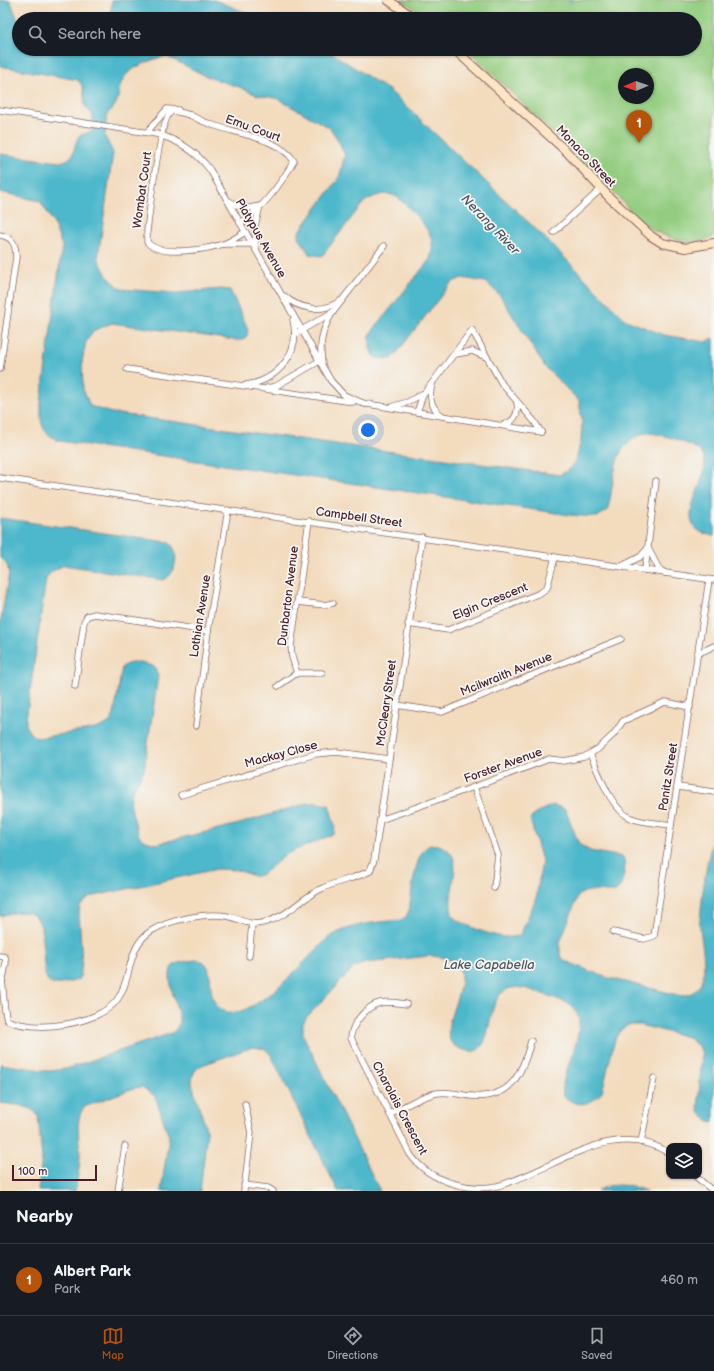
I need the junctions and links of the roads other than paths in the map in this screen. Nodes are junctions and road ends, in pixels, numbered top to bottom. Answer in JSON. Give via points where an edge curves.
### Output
{"nodes":[{"id":1,"x":388,"y":0,"type":"edge"},
{"id":2,"x":406,"y":12,"type":"edge"},
{"id":3,"x":462,"y":56,"type":"edge"},
{"id":4,"x":0,"y":110,"type":"edge"},
{"id":5,"x":192,"y":116,"type":"junction"},
{"id":6,"x":146,"y":132,"type":"junction"},
{"id":7,"x":162,"y":135,"type":"junction"},
{"id":8,"x":601,"y":188,"type":"junction"},
{"id":9,"x":225,"y":197,"type":"junction"},
{"id":10,"x":262,"y":206,"type":"junction"},
{"id":11,"x":240,"y":223,"type":"junction"},
{"id":12,"x":245,"y":232,"type":"junction"},
{"id":13,"x":554,"y":232,"type":"dead end"},
{"id":14,"x":0,"y":235,"type":"edge"},
{"id":15,"x":714,"y":243,"type":"edge"},
{"id":16,"x":222,"y":244,"type":"junction"},
{"id":17,"x":252,"y":244,"type":"junction"},
{"id":18,"x":384,"y":246,"type":"dead end"},
{"id":19,"x":256,"y":251,"type":"junction"},
{"id":20,"x":280,"y":292,"type":"junction"},
{"id":21,"x":345,"y":297,"type":"junction"},
{"id":22,"x":290,"y":309,"type":"junction"},
{"id":23,"x":334,"y":311,"type":"junction"},
{"id":24,"x":302,"y":330,"type":"junction"},
{"id":25,"x":295,"y":334,"type":"junction"},
{"id":26,"x":1,"y":356,"type":"edge"},
{"id":27,"x":454,"y":356,"type":"junction"},
{"id":28,"x":487,"y":358,"type":"junction"},
{"id":29,"x":320,"y":360,"type":"junction"},
{"id":30,"x":0,"y":369,"type":"edge"},
{"id":31,"x":127,"y":369,"type":"dead end"},
{"id":32,"x":434,"y":382,"type":"junction"},
{"id":33,"x":238,"y":385,"type":"junction"},
{"id":34,"x":262,"y":389,"type":"junction"},
{"id":35,"x":427,"y":390,"type":"junction"},
{"id":36,"x":516,"y":403,"type":"junction"},
{"id":37,"x":365,"y":404,"type":"junction"},
{"id":38,"x":388,"y":407,"type":"junction"},
{"id":39,"x":417,"y":412,"type":"junction"},
{"id":40,"x":447,"y":417,"type":"junction"},
{"id":41,"x":501,"y":425,"type":"junction"},
{"id":42,"x":0,"y":478,"type":"edge"},
{"id":43,"x":656,"y":481,"type":"dead end"},
{"id":44,"x":228,"y":510,"type":"junction"},
{"id":45,"x":309,"y":521,"type":"junction"},
{"id":46,"x":422,"y":537,"type":"junction"},
{"id":47,"x":648,"y":548,"type":"junction"},
{"id":48,"x":555,"y":557,"type":"junction"},
{"id":49,"x":620,"y":567,"type":"junction"},
{"id":50,"x":645,"y":570,"type":"junction"},
{"id":51,"x":666,"y":573,"type":"junction"},
{"id":52,"x":712,"y":580,"type":"edge"},
{"id":53,"x":298,"y":602,"type":"junction"},
{"id":54,"x":332,"y":603,"type":"dead end"},
{"id":55,"x":408,"y":624,"type":"junction"},
{"id":56,"x":208,"y":630,"type":"junction"},
{"id":57,"x":621,"y":639,"type":"dead end"},
{"id":58,"x":714,"y":646,"type":"edge"},
{"id":59,"x":697,"y":654,"type":"junction"},
{"id":60,"x":297,"y":673,"type":"junction"},
{"id":61,"x":322,"y":673,"type":"dead end"},
{"id":62,"x":75,"y":686,"type":"dead end"},
{"id":63,"x":278,"y":686,"type":"dead end"},
{"id":64,"x":396,"y":705,"type":"junction"},
{"id":65,"x":690,"y":707,"type":"junction"},
{"id":66,"x":196,"y":726,"type":"dead end"},
{"id":67,"x":590,"y":754,"type":"junction"},
{"id":68,"x":389,"y":759,"type":"junction"},
{"id":69,"x":474,"y":787,"type":"junction"},
{"id":70,"x":678,"y":787,"type":"junction"},
{"id":71,"x":714,"y":792,"type":"edge"},
{"id":72,"x":181,"y":795,"type":"dead end"},
{"id":73,"x":380,"y":820,"type":"junction"},
{"id":74,"x":671,"y":824,"type":"junction"},
{"id":75,"x":494,"y":888,"type":"dead end"},
{"id":76,"x":252,"y":924,"type":"junction"},
{"id":77,"x":613,"y":932,"type":"dead end"},
{"id":78,"x":0,"y":956,"type":"edge"},
{"id":79,"x":249,"y":956,"type":"dead end"},
{"id":80,"x":0,"y":972,"type":"edge"},
{"id":81,"x":2,"y":979,"type":"junction"},
{"id":82,"x":406,"y":1004,"type":"dead end"},
{"id":83,"x":531,"y":1041,"type":"dead end"},
{"id":84,"x":654,"y":1078,"type":"dead end"},
{"id":85,"x":245,"y":1104,"type":"dead end"},
{"id":86,"x":390,"y":1114,"type":"junction"},
{"id":87,"x":641,"y":1142,"type":"junction"},
{"id":88,"x":125,"y":1146,"type":"dead end"},
{"id":89,"x":666,"y":1152,"type":"edge"},
{"id":90,"x":699,"y":1179,"type":"edge"},
{"id":91,"x":244,"y":1188,"type":"edge"},
{"id":92,"x":118,"y":1191,"type":"edge"},
{"id":93,"x":273,"y":1191,"type":"edge"},
{"id":94,"x":713,"y":1191,"type":"edge"}],
"edges":[{"from":1,"to":2,"type":"street"},
{"from":3,"to":8,"type":"street","name":"Monaco Street","via":[[567,152]]},
{"from":4,"to":6,"type":"street","name":"Platypus Avenue"},
{"from":5,"to":6,"type":"street","name":"Emu Court","via":[[168,108]]},
{"from":5,"to":7,"type":"street","name":"Emu Court","via":[[170,113],[165,119]]},
{"from":5,"to":10,"type":"street","name":"Emu Court","via":[[266,142],[282,150],[292,159],[294,162],[287,173]]},
{"from":6,"to":7,"type":"street","name":"Platypus Avenue"},
{"from":7,"to":9,"type":"street","name":"Platypus Avenue","via":[[182,143],[196,153],[210,170]]},
{"from":7,"to":16,"type":"street","name":"Wombat Court","via":[[146,231],[148,243],[156,248],[177,251]]},
{"from":8,"to":13,"type":"street"},
{"from":8,"to":15,"type":"street","name":"Monaco Street","via":[[652,236],[662,242],[685,248]]},
{"from":9,"to":10,"type":"street","via":[[232,204],[242,208]]},
{"from":9,"to":11,"type":"street","name":"Platypus Avenue"},
{"from":10,"to":11,"type":"street","name":"Emu Court","via":[[254,215]]},
{"from":10,"to":19,"type":"street","via":[[255,226]]},
{"from":11,"to":12,"type":"street","name":"Platypus Avenue"},
{"from":12,"to":16,"type":"street","name":"Wombat Court"},
{"from":12,"to":17,"type":"street","name":"Platypus Avenue"},
{"from":14,"to":26,"type":"street","via":[[14,242],[16,257]]},
{"from":16,"to":17,"type":"street","name":"Wombat Court"},
{"from":17,"to":19,"type":"street","name":"Platypus Avenue"},
{"from":18,"to":21,"type":"street"},
{"from":19,"to":20,"type":"street","name":"Platypus Avenue"},
{"from":20,"to":21,"type":"street","via":[[289,300],[310,309],[330,306]]},
{"from":20,"to":22,"type":"street","name":"Platypus Avenue"},
{"from":21,"to":23,"type":"street"},
{"from":22,"to":24,"type":"street","name":"Platypus Avenue"},
{"from":22,"to":25,"type":"street"},
{"from":23,"to":24,"type":"street"},
{"from":23,"to":29,"type":"street","via":[[322,333]]},
{"from":24,"to":25,"type":"street"},
{"from":24,"to":29,"type":"street","name":"Platypus Avenue"},
{"from":25,"to":33,"type":"street","via":[[290,354],[278,371],[258,382]]},
{"from":26,"to":30,"type":"street"},
{"from":27,"to":28,"type":"street","via":[[461,351],[470,350]]},
{"from":27,"to":28,"type":"street","via":[[472,330]]},
{"from":27,"to":32,"type":"street"},
{"from":28,"to":36,"type":"street"},
{"from":29,"to":34,"type":"street","via":[[276,386]]},
{"from":29,"to":37,"type":"street","via":[[333,385],[342,394]]},
{"from":31,"to":33,"type":"street"},
{"from":32,"to":35,"type":"street"},
{"from":32,"to":40,"type":"street","via":[[430,392],[432,403],[439,413]]},
{"from":33,"to":34,"type":"street"},
{"from":34,"to":37,"type":"street"},
{"from":35,"to":38,"type":"street","via":[[408,402]]},
{"from":35,"to":39,"type":"street","via":[[421,398]]},
{"from":36,"to":41,"type":"street","via":[[518,408],[515,418]]},
{"from":36,"to":41,"type":"street","via":[[541,432]]},
{"from":37,"to":38,"type":"street"},
{"from":38,"to":39,"type":"street"},
{"from":39,"to":40,"type":"street"},
{"from":40,"to":41,"type":"street"},
{"from":42,"to":44,"type":"street","name":"Campbell Street"},
{"from":43,"to":47,"type":"street"},
{"from":44,"to":45,"type":"street","name":"Campbell Street"},
{"from":44,"to":56,"type":"street","name":"Lothian Avenue"},
{"from":45,"to":46,"type":"street","name":"Campbell Street"},
{"from":45,"to":53,"type":"street","name":"Dunbarton Avenue"},
{"from":46,"to":48,"type":"street","name":"Campbell Street"},
{"from":46,"to":55,"type":"street","name":"McCleary Street"},
{"from":47,"to":49,"type":"street","via":[[640,557]]},
{"from":47,"to":50,"type":"street"},
{"from":47,"to":51,"type":"street","via":[[659,569]]},
{"from":48,"to":49,"type":"street","name":"Campbell Street"},
{"from":48,"to":55,"type":"street","name":"Elgin Crescent","via":[[547,588],[540,593],[448,630]]},
{"from":49,"to":50,"type":"street","name":"Campbell Street"},
{"from":50,"to":51,"type":"street","name":"Campbell Street"},
{"from":51,"to":52,"type":"street","name":"Campbell Street"},
{"from":52,"to":59,"type":"street","name":"Panitz Street"},
{"from":53,"to":54,"type":"street","via":[[325,605]]},
{"from":53,"to":60,"type":"street","name":"Dunbarton Avenue","via":[[292,646],[292,657]]},
{"from":55,"to":64,"type":"street","name":"McCleary Street"},
{"from":56,"to":62,"type":"street","via":[[95,614],[87,616]]},
{"from":56,"to":66,"type":"street","name":"Lothian Avenue"},
{"from":57,"to":64,"type":"street","name":"Mcilwraith Avenue","via":[[442,712]]},
{"from":58,"to":59,"type":"street"},
{"from":59,"to":65,"type":"street","name":"Panitz Street"},
{"from":60,"to":61,"type":"street"},
{"from":60,"to":63,"type":"street"},
{"from":64,"to":68,"type":"street","name":"McCleary Street"},
{"from":65,"to":67,"type":"street","name":"Forster Avenue","via":[[665,702],[623,721],[613,735]]},
{"from":65,"to":70,"type":"street","name":"Panitz Street"},
{"from":67,"to":69,"type":"street","name":"Forster Avenue","via":[[564,761],[549,759]]},
{"from":67,"to":74,"type":"street","via":[[614,803],[622,813],[639,820]]},
{"from":68,"to":72,"type":"street","name":"Mackay Close","via":[[337,752],[315,754]]},
{"from":68,"to":73,"type":"street","name":"McCleary Street"},
{"from":69,"to":73,"type":"street","name":"Forster Avenue"},
{"from":69,"to":75,"type":"street","via":[[498,856]]},
{"from":70,"to":71,"type":"street"},
{"from":70,"to":74,"type":"street","name":"Panitz Street"},
{"from":73,"to":76,"type":"street","name":"McCleary Street","via":[[370,871],[322,888],[282,916]]},
{"from":74,"to":77,"type":"street","name":"Panitz Street","via":[[654,936],[644,939]]},
{"from":76,"to":79,"type":"street"},
{"from":76,"to":81,"type":"street","via":[[229,916],[211,914],[165,924],[152,930],[140,939],[132,955],[125,984],[116,1000],[102,1012],[55,1027],[15,1024],[7,1020],[4,1012]]},
{"from":78,"to":81,"type":"street","via":[[6,960]]},
{"from":80,"to":81,"type":"street"},
{"from":82,"to":86,"type":"street","name":"Charolais Crescent","via":[[385,1002],[372,1006],[354,1025],[351,1034],[354,1045]]},
{"from":83,"to":86,"type":"street","via":[[522,1070],[513,1083],[504,1089],[478,1097],[439,1092]]},
{"from":84,"to":87,"type":"street"},
{"from":85,"to":91,"type":"street","via":[[251,1133]]},
{"from":86,"to":87,"type":"street","name":"Charolais Crescent","via":[[410,1154],[422,1168],[445,1182],[472,1188],[506,1183],[600,1144],[620,1141]]},
{"from":87,"to":89,"type":"street","name":"Charolais Crescent"},
{"from":88,"to":92,"type":"street"},
{"from":90,"to":94,"type":"street"},
{"from":91,"to":93,"type":"street","via":[[268,1188]]}]}
